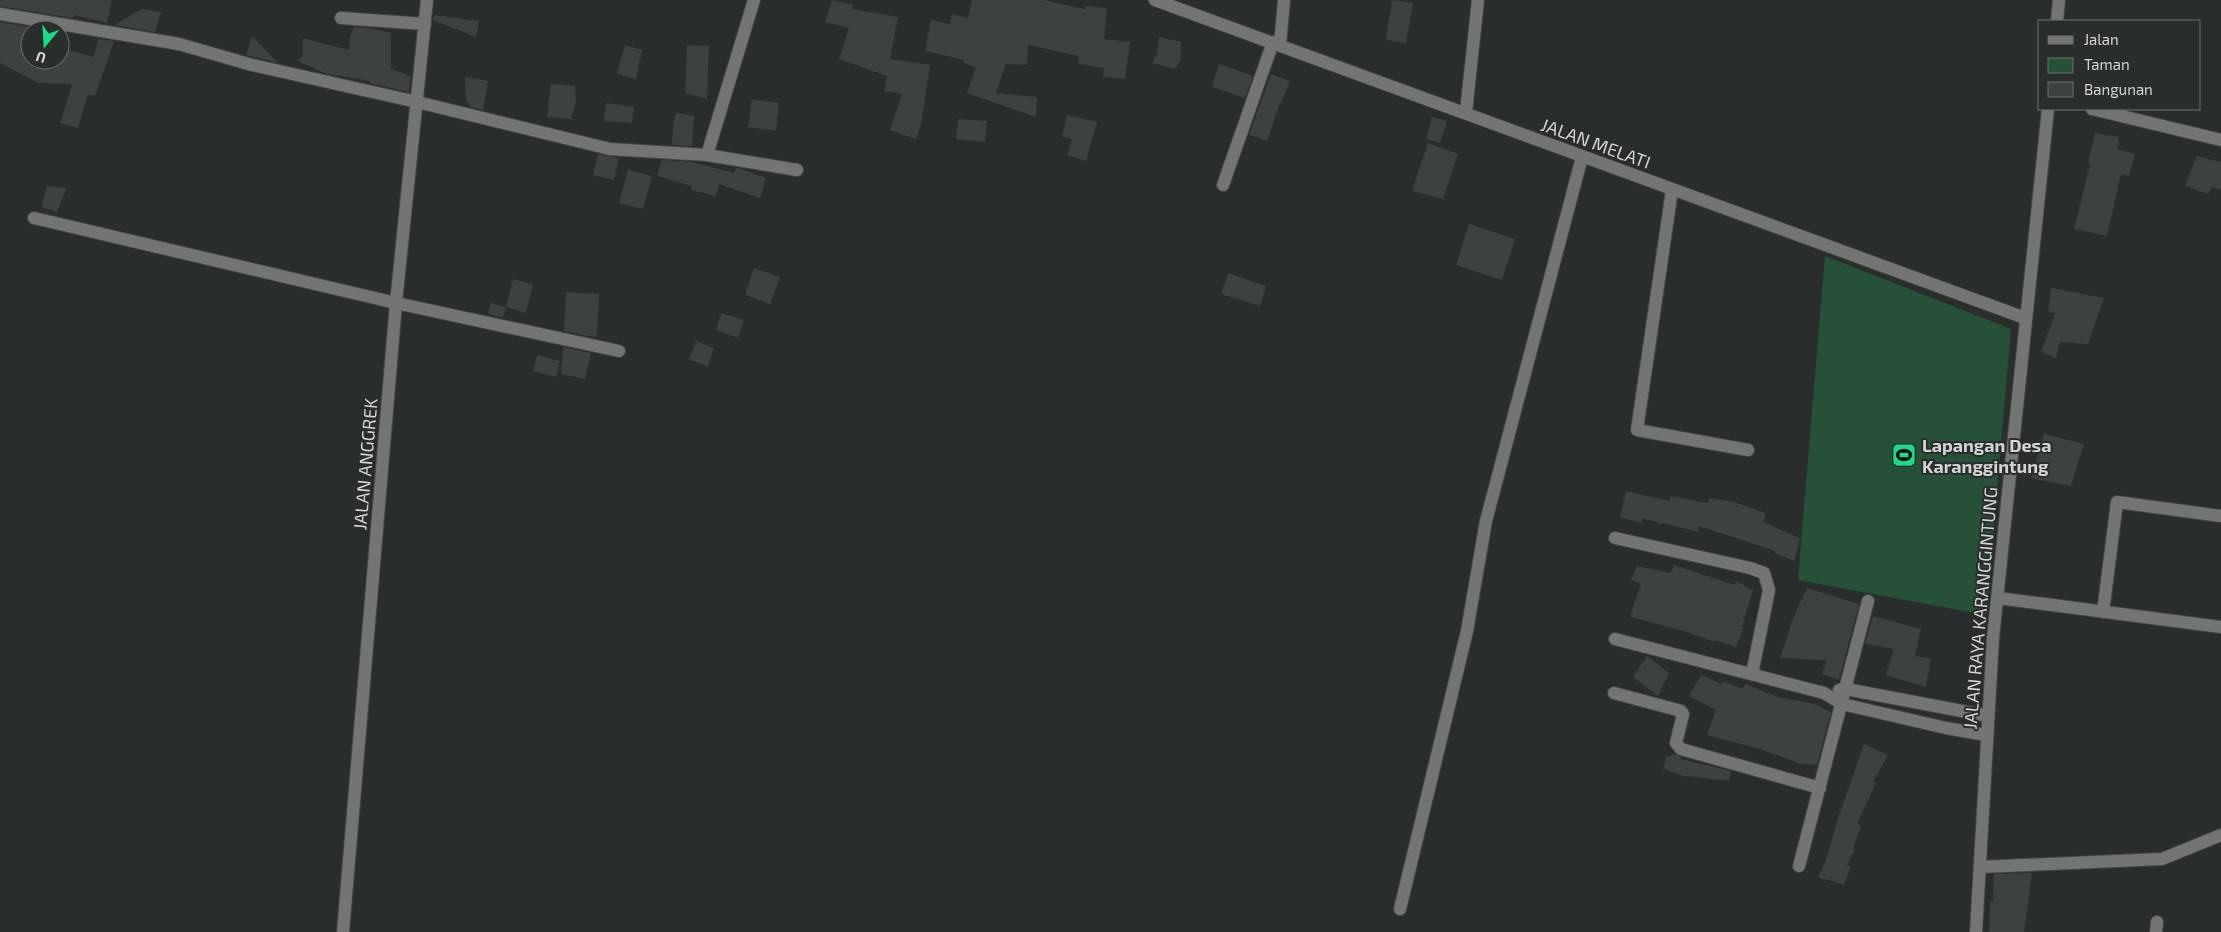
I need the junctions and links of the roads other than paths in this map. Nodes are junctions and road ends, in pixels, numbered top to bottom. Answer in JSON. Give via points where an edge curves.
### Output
{"nodes":[{"id":1,"x":427,"y":0,"type":"edge"},
{"id":2,"x":754,"y":0,"type":"edge"},
{"id":3,"x":1154,"y":0,"type":"edge"},
{"id":4,"x":1284,"y":0,"type":"edge"},
{"id":5,"x":1478,"y":0,"type":"edge"},
{"id":6,"x":2059,"y":0,"type":"edge"},
{"id":7,"x":0,"y":14,"type":"edge"},
{"id":8,"x":341,"y":18,"type":"dead end"},
{"id":9,"x":2057,"y":20,"type":"edge"},
{"id":10,"x":425,"y":24,"type":"junction"},
{"id":11,"x":1277,"y":44,"type":"junction"},
{"id":12,"x":417,"y":102,"type":"junction"},
{"id":13,"x":2048,"y":110,"type":"edge"},
{"id":14,"x":2096,"y":110,"type":"edge"},
{"id":15,"x":1466,"y":112,"type":"junction"},
{"id":16,"x":2221,"y":140,"type":"edge"},
{"id":17,"x":708,"y":155,"type":"junction"},
{"id":18,"x":1582,"y":157,"type":"junction"},
{"id":19,"x":797,"y":170,"type":"dead end"},
{"id":20,"x":1223,"y":185,"type":"dead end"},
{"id":21,"x":1672,"y":190,"type":"junction"},
{"id":22,"x":34,"y":218,"type":"dead end"},
{"id":23,"x":396,"y":304,"type":"junction"},
{"id":24,"x":2026,"y":318,"type":"junction"},
{"id":25,"x":619,"y":351,"type":"dead end"},
{"id":26,"x":1748,"y":450,"type":"dead end"},
{"id":27,"x":2221,"y":516,"type":"edge"},
{"id":28,"x":1614,"y":538,"type":"dead end"},
{"id":29,"x":1998,"y":598,"type":"junction"},
{"id":30,"x":1868,"y":601,"type":"dead end"},
{"id":31,"x":2103,"y":612,"type":"junction"},
{"id":32,"x":2221,"y":627,"type":"edge"},
{"id":33,"x":1615,"y":639,"type":"dead end"},
{"id":34,"x":1752,"y":674,"type":"junction"},
{"id":35,"x":1846,"y":689,"type":"junction"},
{"id":36,"x":1614,"y":693,"type":"dead end"},
{"id":37,"x":1824,"y":693,"type":"junction"},
{"id":38,"x":1842,"y":704,"type":"junction"},
{"id":39,"x":1988,"y":716,"type":"junction"},
{"id":40,"x":1986,"y":735,"type":"junction"},
{"id":41,"x":1820,"y":788,"type":"junction"},
{"id":42,"x":2221,"y":835,"type":"edge"},
{"id":43,"x":1799,"y":866,"type":"dead end"},
{"id":44,"x":1980,"y":867,"type":"junction"},
{"id":45,"x":1400,"y":909,"type":"dead end"},
{"id":46,"x":343,"y":932,"type":"edge"},
{"id":47,"x":1976,"y":932,"type":"edge"}],
"edges":[{"from":1,"to":10,"type":"street","name":"JALAN ANGGREK"},
{"from":2,"to":17,"type":"street"},
{"from":3,"to":11,"type":"street","name":"JALAN MELATI"},
{"from":4,"to":11,"type":"street"},
{"from":5,"to":15,"type":"street"},
{"from":6,"to":9,"type":"street"},
{"from":7,"to":12,"type":"street","via":[[178,44],[252,65]]},
{"from":8,"to":10,"type":"street"},
{"from":10,"to":12,"type":"street","name":"JALAN ANGGREK"},
{"from":11,"to":15,"type":"street","name":"JALAN MELATI"},
{"from":11,"to":20,"type":"street"},
{"from":12,"to":17,"type":"street","via":[[610,149]]},
{"from":12,"to":23,"type":"street","name":"JALAN ANGGREK"},
{"from":13,"to":24,"type":"street","name":"JALAN RAYA KARANGGINTUNG"},
{"from":14,"to":16,"type":"street"},
{"from":15,"to":18,"type":"street","name":"JALAN MELATI"},
{"from":17,"to":19,"type":"street"},
{"from":18,"to":21,"type":"street","name":"JALAN MELATI"},
{"from":18,"to":45,"type":"street","via":[[1486,521],[1467,631]]},
{"from":21,"to":24,"type":"street","name":"JALAN MELATI"},
{"from":21,"to":26,"type":"street","via":[[1637,430]]},
{"from":22,"to":23,"type":"street"},
{"from":23,"to":25,"type":"street"},
{"from":23,"to":46,"type":"street","name":"JALAN ANGGREK"},
{"from":24,"to":29,"type":"street","name":"JALAN RAYA KARANGGINTUNG"},
{"from":27,"to":31,"type":"street","via":[[2117,502]]},
{"from":28,"to":34,"type":"street","via":[[1764,573],[1769,590]]},
{"from":29,"to":31,"type":"street"},
{"from":29,"to":39,"type":"street","name":"JALAN RAYA KARANGGINTUNG"},
{"from":30,"to":35,"type":"street"},
{"from":31,"to":32,"type":"street"},
{"from":33,"to":34,"type":"street"},
{"from":34,"to":37,"type":"street"},
{"from":35,"to":37,"type":"street"},
{"from":35,"to":38,"type":"street"},
{"from":35,"to":39,"type":"street"},
{"from":36,"to":41,"type":"street","via":[[1681,710],[1683,714],[1676,743],[1681,749]]},
{"from":37,"to":38,"type":"street"},
{"from":38,"to":40,"type":"street"},
{"from":38,"to":41,"type":"street"},
{"from":39,"to":40,"type":"street","name":"JALAN RAYA KARANGGINTUNG"},
{"from":40,"to":44,"type":"street","name":"JALAN RAYA KARANGGINTUNG"},
{"from":41,"to":43,"type":"street"},
{"from":42,"to":44,"type":"street","via":[[2162,859]]},
{"from":44,"to":47,"type":"street","name":"JALAN RAYA KARANGGINTUNG"}]}
